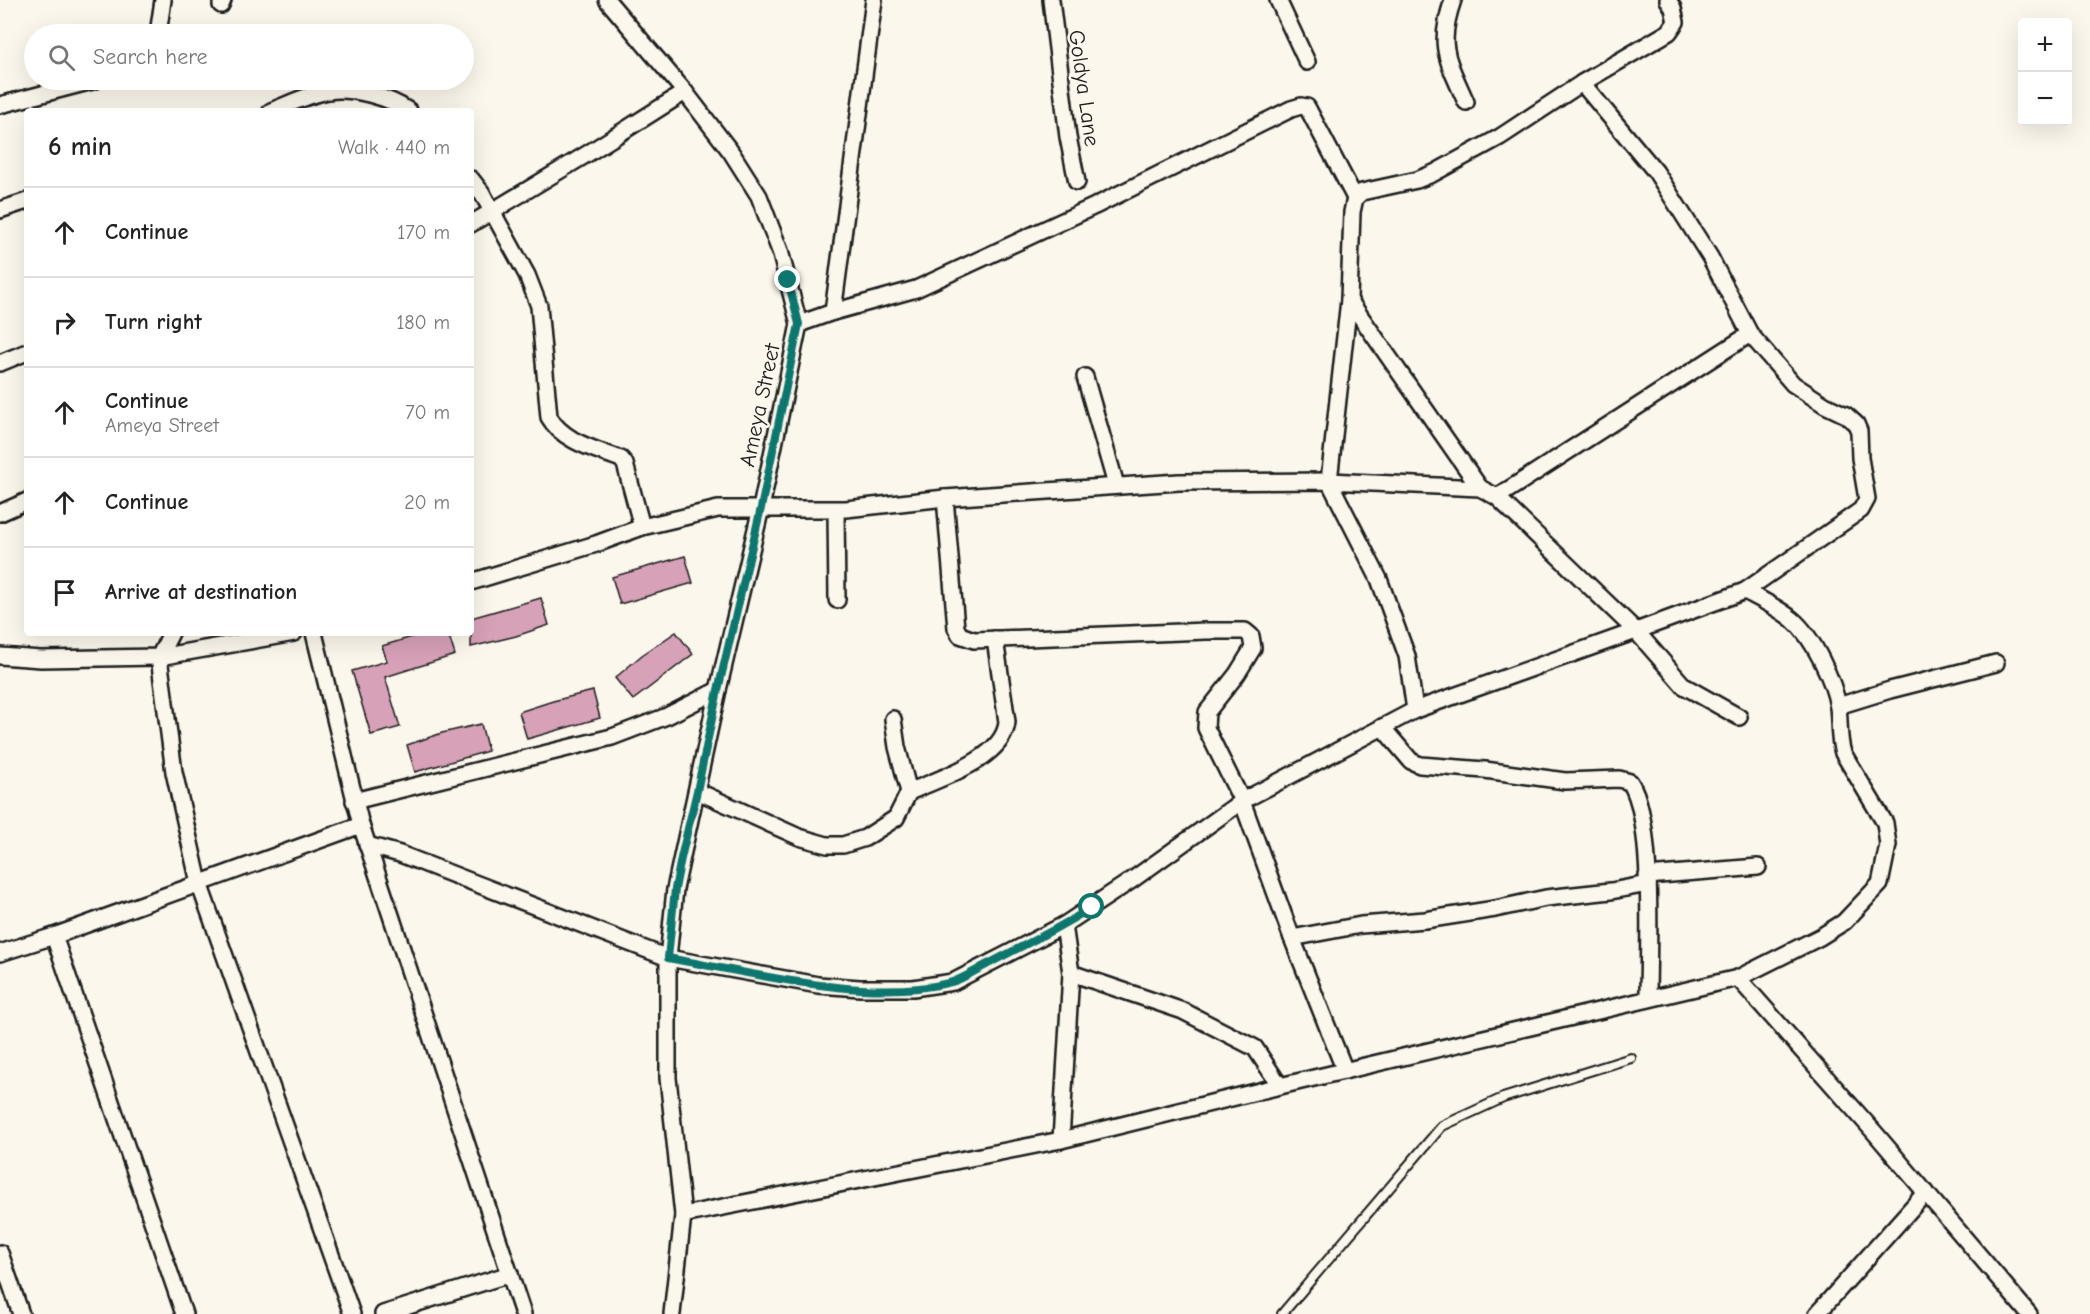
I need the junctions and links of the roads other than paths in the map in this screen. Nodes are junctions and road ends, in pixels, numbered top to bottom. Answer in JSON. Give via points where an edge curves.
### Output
{"nodes":[{"id":1,"x":163,"y":0,"type":"edge"},
{"id":2,"x":607,"y":0,"type":"edge"},
{"id":3,"x":876,"y":0,"type":"edge"},
{"id":4,"x":1051,"y":0,"type":"edge"},
{"id":5,"x":1278,"y":0,"type":"edge"},
{"id":6,"x":1453,"y":0,"type":"edge"},
{"id":7,"x":1668,"y":0,"type":"edge"},
{"id":8,"x":159,"y":24,"type":"edge"},
{"id":9,"x":1307,"y":62,"type":"dead end"},
{"id":10,"x":1582,"y":83,"type":"junction"},
{"id":11,"x":58,"y":90,"type":"edge"},
{"id":12,"x":332,"y":90,"type":"edge"},
{"id":13,"x":345,"y":90,"type":"edge"},
{"id":14,"x":685,"y":92,"type":"junction"},
{"id":15,"x":1466,"y":102,"type":"dead end"},
{"id":16,"x":0,"y":105,"type":"edge"},
{"id":17,"x":278,"y":108,"type":"edge"},
{"id":18,"x":403,"y":108,"type":"edge"},
{"id":19,"x":1077,"y":182,"type":"dead end"},
{"id":20,"x":474,"y":184,"type":"edge"},
{"id":21,"x":1355,"y":198,"type":"junction"},
{"id":22,"x":24,"y":202,"type":"edge"},
{"id":23,"x":0,"y":210,"type":"edge"},
{"id":24,"x":491,"y":210,"type":"junction"},
{"id":25,"x":474,"y":222,"type":"edge"},
{"id":26,"x":1349,"y":300,"type":"junction"},
{"id":27,"x":833,"y":312,"type":"junction"},
{"id":28,"x":799,"y":324,"type":"junction"},
{"id":29,"x":1750,"y":334,"type":"junction"},
{"id":30,"x":24,"y":353,"type":"edge"},
{"id":31,"x":0,"y":363,"type":"edge"},
{"id":32,"x":1085,"y":377,"type":"dead end"},
{"id":33,"x":1329,"y":481,"type":"junction"},
{"id":34,"x":1116,"y":485,"type":"junction"},
{"id":35,"x":1480,"y":488,"type":"junction"},
{"id":36,"x":945,"y":498,"type":"junction"},
{"id":37,"x":1497,"y":498,"type":"junction"},
{"id":38,"x":24,"y":502,"type":"edge"},
{"id":39,"x":761,"y":508,"type":"junction"},
{"id":40,"x":836,"y":510,"type":"junction"},
{"id":41,"x":0,"y":513,"type":"edge"},
{"id":42,"x":642,"y":527,"type":"junction"},
{"id":43,"x":474,"y":581,"type":"edge"},
{"id":44,"x":1745,"y":591,"type":"junction"},
{"id":45,"x":837,"y":600,"type":"dead end"},
{"id":46,"x":1636,"y":631,"type":"junction"},
{"id":47,"x":170,"y":636,"type":"edge"},
{"id":48,"x":277,"y":636,"type":"edge"},
{"id":49,"x":315,"y":636,"type":"edge"},
{"id":50,"x":995,"y":639,"type":"junction"},
{"id":51,"x":0,"y":656,"type":"edge"},
{"id":52,"x":159,"y":657,"type":"junction"},
{"id":53,"x":1996,"y":663,"type":"dead end"},
{"id":54,"x":718,"y":690,"type":"junction"},
{"id":55,"x":1838,"y":706,"type":"junction"},
{"id":56,"x":1415,"y":710,"type":"junction"},
{"id":57,"x":1738,"y":717,"type":"dead end"},
{"id":58,"x":893,"y":719,"type":"dead end"},
{"id":59,"x":1382,"y":727,"type":"junction"},
{"id":60,"x":697,"y":791,"type":"junction"},
{"id":61,"x":909,"y":792,"type":"junction"},
{"id":62,"x":354,"y":801,"type":"junction"},
{"id":63,"x":1242,"y":801,"type":"junction"},
{"id":64,"x":361,"y":825,"type":"junction"},
{"id":65,"x":367,"y":845,"type":"junction"},
{"id":66,"x":1758,"y":867,"type":"dead end"},
{"id":67,"x":1647,"y":880,"type":"junction"},
{"id":68,"x":199,"y":883,"type":"junction"},
{"id":69,"x":1065,"y":925,"type":"junction"},
{"id":70,"x":54,"y":936,"type":"junction"},
{"id":71,"x":1292,"y":938,"type":"junction"},
{"id":72,"x":0,"y":953,"type":"edge"},
{"id":73,"x":668,"y":958,"type":"junction"},
{"id":74,"x":1071,"y":973,"type":"junction"},
{"id":75,"x":1738,"y":978,"type":"junction"},
{"id":76,"x":1648,"y":999,"type":"junction"},
{"id":77,"x":1631,"y":1058,"type":"dead end"},
{"id":78,"x":1345,"y":1071,"type":"junction"},
{"id":79,"x":1280,"y":1086,"type":"junction"},
{"id":80,"x":1061,"y":1140,"type":"junction"},
{"id":81,"x":1926,"y":1192,"type":"junction"},
{"id":82,"x":683,"y":1215,"type":"junction"},
{"id":83,"x":0,"y":1253,"type":"edge"},
{"id":84,"x":510,"y":1274,"type":"junction"},
{"id":85,"x":21,"y":1314,"type":"edge"},
{"id":86,"x":184,"y":1314,"type":"edge"},
{"id":87,"x":352,"y":1314,"type":"edge"},
{"id":88,"x":383,"y":1314,"type":"edge"},
{"id":89,"x":523,"y":1314,"type":"edge"},
{"id":90,"x":672,"y":1314,"type":"edge"},
{"id":91,"x":1281,"y":1314,"type":"edge"},
{"id":92,"x":1817,"y":1314,"type":"edge"},
{"id":93,"x":2030,"y":1314,"type":"edge"}],
"edges":[{"from":1,"to":8,"type":"street"},
{"from":2,"to":14,"type":"street"},
{"from":3,"to":27,"type":"street"},
{"from":4,"to":19,"type":"street","name":"Goldya Lane"},
{"from":5,"to":9,"type":"street"},
{"from":6,"to":15,"type":"street","via":[[1445,22],[1444,44]]},
{"from":7,"to":10,"type":"street","via":[[1676,22],[1669,32]]},
{"from":10,"to":21,"type":"street","via":[[1434,173],[1362,192]]},
{"from":10,"to":29,"type":"street","via":[[1656,172],[1710,257]]},
{"from":11,"to":16,"type":"street"},
{"from":12,"to":17,"type":"street"},
{"from":13,"to":18,"type":"street","via":[[376,95]]},
{"from":14,"to":24,"type":"street"},
{"from":14,"to":28,"type":"street","via":[[759,196],[780,251]]},
{"from":20,"to":24,"type":"street"},
{"from":21,"to":26,"type":"street"},
{"from":21,"to":27,"type":"street","name":"Ameya Street","via":[[1307,107],[1301,106],[916,289]]},
{"from":22,"to":23,"type":"street"},
{"from":24,"to":25,"type":"street"},
{"from":24,"to":42,"type":"street","via":[[527,275],[539,306],[549,417],[567,437],[621,459]]},
{"from":26,"to":33,"type":"street"},
{"from":26,"to":35,"type":"street"},
{"from":27,"to":28,"type":"street","name":"Ameya Street"},
{"from":28,"to":39,"type":"street","name":"Ameya Street"},
{"from":29,"to":37,"type":"street"},
{"from":29,"to":44,"type":"street","via":[[1793,384],[1856,424],[1867,499],[1861,510]]},
{"from":30,"to":31,"type":"street"},
{"from":32,"to":34,"type":"street"},
{"from":33,"to":34,"type":"street"},
{"from":33,"to":35,"type":"street"},
{"from":33,"to":56,"type":"street","via":[[1379,579],[1407,656]]},
{"from":34,"to":36,"type":"street"},
{"from":35,"to":37,"type":"street"},
{"from":36,"to":40,"type":"street"},
{"from":36,"to":50,"type":"street","via":[[956,628],[974,640]]},
{"from":37,"to":46,"type":"street"},
{"from":38,"to":41,"type":"street"},
{"from":39,"to":40,"type":"street"},
{"from":39,"to":42,"type":"street","via":[[718,509]]},
{"from":39,"to":54,"type":"street","name":"Ameya Street"},
{"from":40,"to":45,"type":"street"},
{"from":42,"to":43,"type":"street"},
{"from":44,"to":46,"type":"street"},
{"from":44,"to":55,"type":"street","via":[[1796,622],[1823,662]]},
{"from":46,"to":56,"type":"street"},
{"from":46,"to":57,"type":"street","via":[[1684,686]]},
{"from":47,"to":52,"type":"street"},
{"from":48,"to":52,"type":"street"},
{"from":49,"to":62,"type":"street"},
{"from":50,"to":61,"type":"street","via":[[1006,732],[994,748],[958,771]]},
{"from":50,"to":63,"type":"street","via":[[1245,631],[1251,636],[1253,648],[1207,712],[1205,721]]},
{"from":51,"to":52,"type":"street"},
{"from":52,"to":68,"type":"street","via":[[174,772]]},
{"from":53,"to":55,"type":"street"},
{"from":54,"to":60,"type":"street","name":"Ameya Street"},
{"from":54,"to":62,"type":"street","via":[[667,717],[612,737]]},
{"from":55,"to":75,"type":"street","via":[[1843,753],[1885,823],[1888,845],[1880,885],[1844,922]]},
{"from":56,"to":59,"type":"street"},
{"from":58,"to":61,"type":"street"},
{"from":59,"to":63,"type":"street"},
{"from":59,"to":67,"type":"street","via":[[1420,765],[1565,781],[1630,782],[1642,820]]},
{"from":60,"to":61,"type":"street","via":[[799,837],[827,845],[866,838],[896,818]]},
{"from":60,"to":73,"type":"street","name":"Ameya Street","via":[[675,889]]},
{"from":62,"to":64,"type":"street"},
{"from":63,"to":69,"type":"street"},
{"from":63,"to":71,"type":"street"},
{"from":64,"to":65,"type":"street"},
{"from":64,"to":68,"type":"street"},
{"from":65,"to":73,"type":"street","via":[[400,854]]},
{"from":65,"to":84,"type":"street"},
{"from":66,"to":67,"type":"street"},
{"from":67,"to":71,"type":"street","via":[[1611,891]]},
{"from":67,"to":76,"type":"street"},
{"from":68,"to":70,"type":"street"},
{"from":68,"to":87,"type":"street"},
{"from":69,"to":73,"type":"street","via":[[953,982],[913,988],[819,985]]},
{"from":69,"to":74,"type":"street"},
{"from":70,"to":72,"type":"street"},
{"from":70,"to":86,"type":"street"},
{"from":71,"to":78,"type":"street"},
{"from":73,"to":82,"type":"street","name":"Ameya Street","via":[[668,1078]]},
{"from":74,"to":79,"type":"street","via":[[1183,1011],[1255,1048]]},
{"from":74,"to":80,"type":"street"},
{"from":75,"to":76,"type":"street"},
{"from":75,"to":81,"type":"street"},
{"from":76,"to":78,"type":"street"},
{"from":77,"to":91,"type":"lane","via":[[1503,1098],[1442,1126]]},
{"from":78,"to":79,"type":"street"},
{"from":79,"to":80,"type":"street"},
{"from":80,"to":82,"type":"street"},
{"from":81,"to":92,"type":"street"},
{"from":81,"to":93,"type":"street"},
{"from":82,"to":90,"type":"street","name":"Ameya Street"},
{"from":83,"to":85,"type":"street"},
{"from":84,"to":88,"type":"street"},
{"from":84,"to":89,"type":"street"}]}
